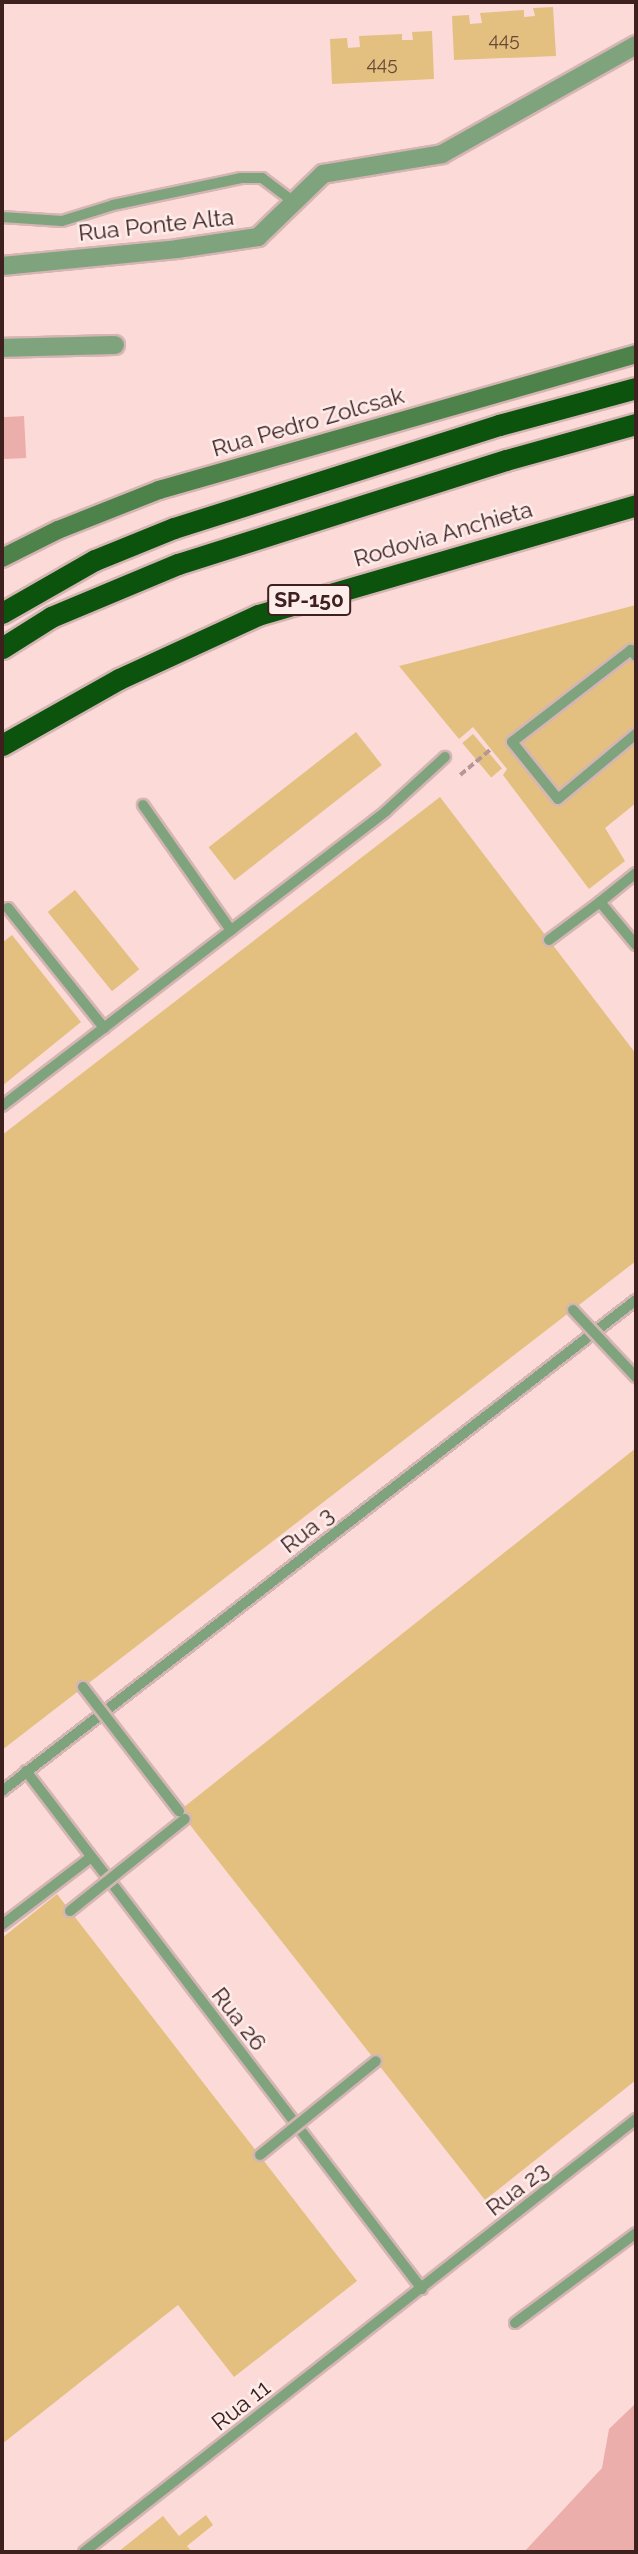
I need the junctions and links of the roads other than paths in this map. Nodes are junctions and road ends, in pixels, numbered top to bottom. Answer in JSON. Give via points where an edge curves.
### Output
{"nodes":[{"id":1,"x":636,"y":45,"type":"edge"},
{"id":2,"x":294,"y":202,"type":"junction"},
{"id":3,"x":2,"y":217,"type":"edge"},
{"id":4,"x":2,"y":266,"type":"edge"},
{"id":5,"x":115,"y":345,"type":"dead end"},
{"id":6,"x":2,"y":348,"type":"edge"},
{"id":7,"x":636,"y":354,"type":"edge"},
{"id":8,"x":636,"y":388,"type":"edge"},
{"id":9,"x":636,"y":424,"type":"edge"},
{"id":10,"x":636,"y":505,"type":"edge"},
{"id":11,"x":2,"y":558,"type":"edge"},
{"id":12,"x":2,"y":613,"type":"edge"},
{"id":13,"x":2,"y":648,"type":"edge"},
{"id":14,"x":636,"y":656,"type":"edge"},
{"id":15,"x":636,"y":734,"type":"edge"},
{"id":16,"x":2,"y":745,"type":"edge"},
{"id":17,"x":445,"y":757,"type":"dead end"},
{"id":18,"x":143,"y":805,"type":"dead end"},
{"id":19,"x":636,"y":873,"type":"edge"},
{"id":20,"x":600,"y":902,"type":"junction"},
{"id":21,"x":8,"y":908,"type":"dead end"},
{"id":22,"x":231,"y":930,"type":"junction"},
{"id":23,"x":549,"y":940,"type":"dead end"},
{"id":24,"x":636,"y":945,"type":"edge"},
{"id":25,"x":104,"y":1028,"type":"junction"},
{"id":26,"x":2,"y":1106,"type":"edge"},
{"id":27,"x":636,"y":1300,"type":"edge"},
{"id":28,"x":573,"y":1310,"type":"dead end"},
{"id":29,"x":636,"y":1377,"type":"edge"},
{"id":30,"x":83,"y":1687,"type":"dead end"},
{"id":31,"x":26,"y":1771,"type":"junction"},
{"id":32,"x":2,"y":1791,"type":"edge"},
{"id":33,"x":90,"y":1858,"type":"junction"},
{"id":34,"x":70,"y":1910,"type":"dead end"},
{"id":35,"x":2,"y":1925,"type":"edge"},
{"id":36,"x":376,"y":2061,"type":"dead end"},
{"id":37,"x":636,"y":2119,"type":"edge"},
{"id":38,"x":260,"y":2155,"type":"dead end"},
{"id":39,"x":636,"y":2233,"type":"edge"},
{"id":40,"x":422,"y":2290,"type":"junction"},
{"id":41,"x":515,"y":2323,"type":"dead end"},
{"id":42,"x":84,"y":2552,"type":"edge"}],
"edges":[{"from":1,"to":2,"type":"street","name":"Rua Ponte Alta","via":[[442,155],[335,170],[312,180]]},
{"from":2,"to":3,"type":"lane","via":[[262,178],[242,178],[62,221]]},
{"from":2,"to":4,"type":"street","name":"Rua Ponte Alta","via":[[269,230],[244,241]]},
{"from":5,"to":6,"type":"street"},
{"from":7,"to":11,"type":"main road","name":"Rua Pedro Zolcsak","via":[[159,490]]},
{"from":8,"to":12,"type":"highway","via":[[486,429],[174,528],[95,560]]},
{"from":9,"to":13,"type":"highway","via":[[506,460],[178,564],[51,617]]},
{"from":10,"to":16,"type":"highway","name":"Rodovia Anchieta","number":"SP-150","via":[[258,615],[119,679]]},
{"from":14,"to":15,"type":"lane","via":[[631,650],[512,741],[558,799]]},
{"from":17,"to":22,"type":"lane","via":[[386,811]]},
{"from":18,"to":22,"type":"lane"},
{"from":19,"to":20,"type":"lane"},
{"from":20,"to":23,"type":"lane"},
{"from":20,"to":24,"type":"lane"},
{"from":21,"to":25,"type":"lane"},
{"from":22,"to":25,"type":"lane"},
{"from":25,"to":26,"type":"lane"},
{"from":27,"to":31,"type":"lane","name":"Rua 3"},
{"from":28,"to":29,"type":"lane","bridge":true},
{"from":30,"to":34,"type":"lane","bridge":true,"via":[[182,1815]]},
{"from":31,"to":32,"type":"lane","name":"Rua 3"},
{"from":31,"to":33,"type":"lane","name":"Rua 26"},
{"from":33,"to":35,"type":"lane"},
{"from":33,"to":40,"type":"lane","name":"Rua 26"},
{"from":36,"to":38,"type":"lane","bridge":true},
{"from":37,"to":40,"type":"lane","name":"Rua 23"},
{"from":39,"to":41,"type":"lane"},
{"from":40,"to":42,"type":"lane","name":"Rua 11"}]}
